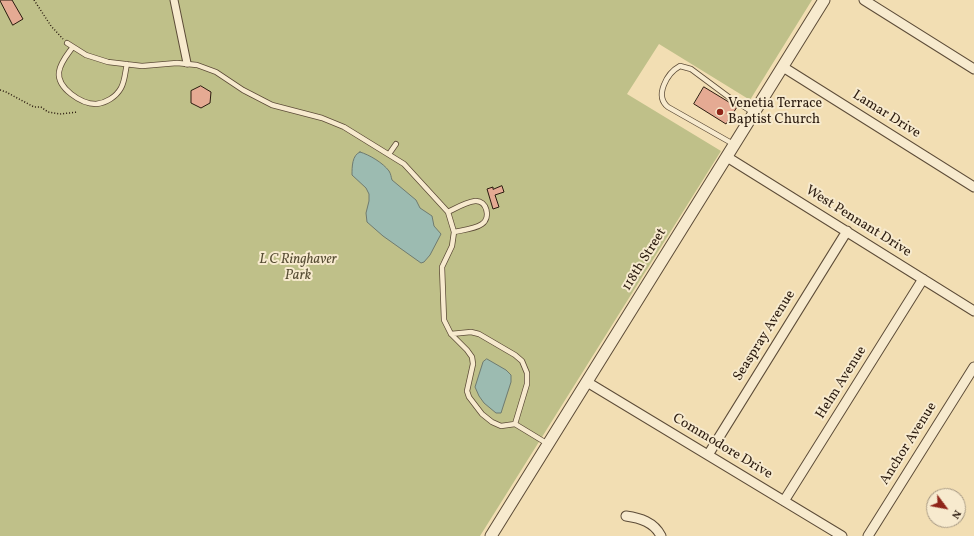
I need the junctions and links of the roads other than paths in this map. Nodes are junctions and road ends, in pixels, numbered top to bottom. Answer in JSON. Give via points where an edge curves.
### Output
{"nodes":[{"id":1,"x":174,"y":0,"type":"edge"},
{"id":2,"x":824,"y":0,"type":"edge"},
{"id":3,"x":864,"y":0,"type":"edge"},
{"id":4,"x":67,"y":43,"type":"road end"},
{"id":5,"x":72,"y":48,"type":"junction"},
{"id":6,"x":187,"y":63,"type":"junction"},
{"id":7,"x":127,"y":64,"type":"junction"},
{"id":8,"x":783,"y":67,"type":"junction"},
{"id":9,"x":974,"y":69,"type":"edge"},
{"id":10,"x":754,"y":112,"type":"junction"},
{"id":11,"x":396,"y":144,"type":"dead end"},
{"id":12,"x":734,"y":145,"type":"junction"},
{"id":13,"x":389,"y":154,"type":"junction"},
{"id":14,"x":727,"y":156,"type":"junction"},
{"id":15,"x":974,"y":187,"type":"edge"},
{"id":16,"x":448,"y":212,"type":"junction"},
{"id":17,"x":847,"y":231,"type":"junction"},
{"id":18,"x":454,"y":232,"type":"junction"},
{"id":19,"x":923,"y":279,"type":"junction"},
{"id":20,"x":974,"y":311,"type":"edge"},
{"id":21,"x":451,"y":334,"type":"junction"},
{"id":22,"x":974,"y":367,"type":"edge"},
{"id":23,"x":587,"y":382,"type":"junction"},
{"id":24,"x":515,"y":424,"type":"junction"},
{"id":25,"x":548,"y":444,"type":"junction"},
{"id":26,"x":708,"y":455,"type":"junction"},
{"id":27,"x":784,"y":502,"type":"junction"},
{"id":28,"x":626,"y":516,"type":"dead end"},
{"id":29,"x":491,"y":536,"type":"edge"},
{"id":30,"x":661,"y":536,"type":"edge"},
{"id":31,"x":842,"y":536,"type":"edge"},
{"id":32,"x":868,"y":536,"type":"edge"}],
"edges":[{"from":1,"to":6,"type":"street"},
{"from":2,"to":8,"type":"street","name":"118th Street"},
{"from":3,"to":9,"type":"street"},
{"from":4,"to":5,"type":"lane"},
{"from":5,"to":7,"type":"lane","via":[[98,60]]},
{"from":5,"to":7,"type":"lane","via":[[60,65],[60,80],[72,94],[89,103],[106,101],[115,95],[124,81]]},
{"from":6,"to":7,"type":"lane","via":[[146,66]]},
{"from":6,"to":13,"type":"lane","via":[[216,72],[272,105],[334,122]]},
{"from":8,"to":10,"type":"street","name":"118th Street"},
{"from":8,"to":15,"type":"street","name":"Lamar Drive"},
{"from":10,"to":12,"type":"street","name":"118th Street"},
{"from":10,"to":12,"type":"lane","via":[[691,69],[680,66],[668,77],[662,95],[663,102]]},
{"from":11,"to":13,"type":"lane"},
{"from":12,"to":14,"type":"street","name":"118th Street"},
{"from":13,"to":16,"type":"lane","via":[[404,164]]},
{"from":14,"to":17,"type":"street","name":"West Pennant Drive"},
{"from":14,"to":23,"type":"street","name":"118th Street"},
{"from":16,"to":18,"type":"lane"},
{"from":16,"to":18,"type":"lane","via":[[475,201],[483,204],[487,212],[482,224]]},
{"from":17,"to":19,"type":"street","name":"West Pennant Drive"},
{"from":17,"to":26,"type":"street","name":"Seaspray Avenue"},
{"from":18,"to":21,"type":"lane","via":[[452,246],[442,267],[444,320]]},
{"from":19,"to":20,"type":"street","name":"West Pennant Drive"},
{"from":19,"to":27,"type":"street","name":"Helm Avenue"},
{"from":21,"to":24,"type":"lane","via":[[472,357],[473,364],[467,390],[471,401],[492,422],[501,426]]},
{"from":21,"to":24,"type":"lane","via":[[479,334],[515,355],[522,362],[527,373],[527,384]]},
{"from":22,"to":32,"type":"street","name":"Anchor Avenue"},
{"from":23,"to":25,"type":"street","name":"118th Street"},
{"from":23,"to":26,"type":"street","name":"Commodore Drive"},
{"from":24,"to":25,"type":"lane"},
{"from":25,"to":29,"type":"street","name":"118th Street"},
{"from":26,"to":27,"type":"street","name":"Commodore Drive"},
{"from":27,"to":31,"type":"street","name":"Commodore Drive"},
{"from":28,"to":30,"type":"street","via":[[640,518],[652,525]]}]}
